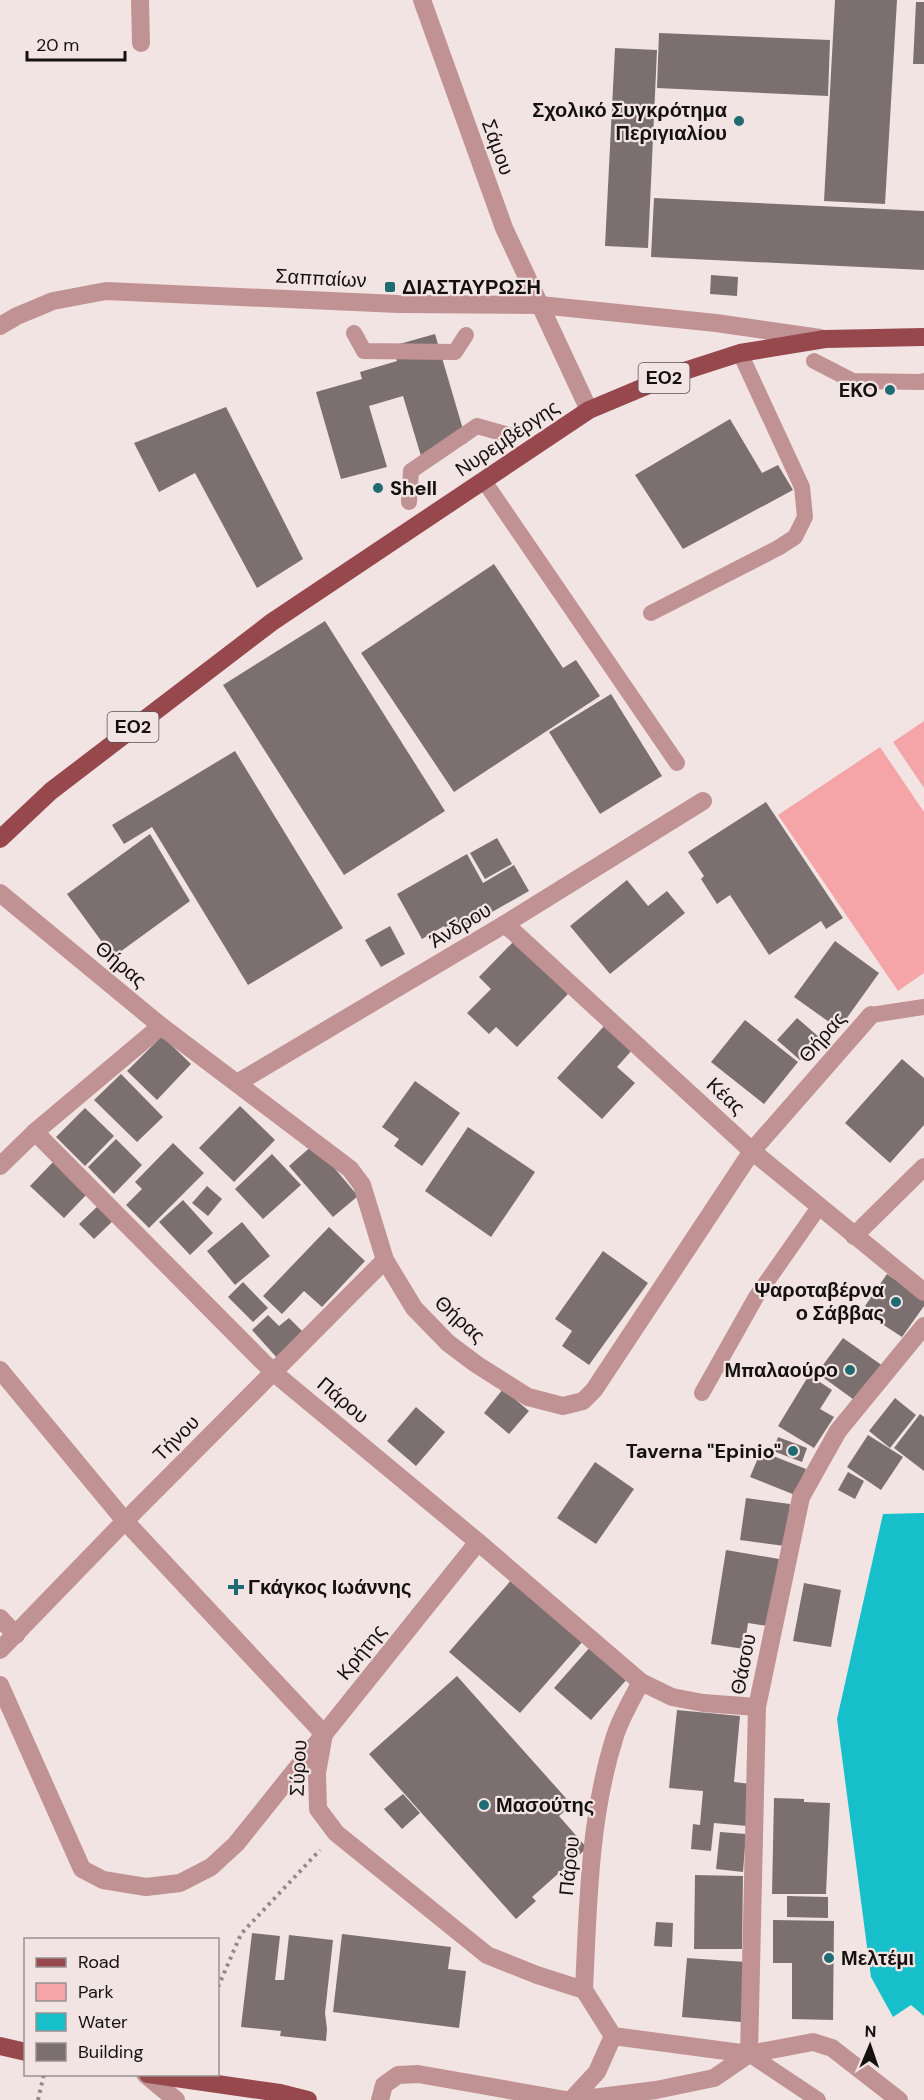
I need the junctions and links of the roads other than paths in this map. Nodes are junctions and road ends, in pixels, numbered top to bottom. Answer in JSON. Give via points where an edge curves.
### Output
{"nodes":[{"id":1,"x":140,"y":0,"type":"edge"},
{"id":2,"x":422,"y":0,"type":"edge"},
{"id":3,"x":141,"y":43,"type":"dead end"},
{"id":4,"x":540,"y":305,"type":"junction"},
{"id":5,"x":0,"y":326,"type":"edge"},
{"id":6,"x":354,"y":333,"type":"dead end"},
{"id":7,"x":466,"y":335,"type":"dead end"},
{"id":8,"x":924,"y":337,"type":"edge"},
{"id":9,"x":825,"y":339,"type":"junction"},
{"id":10,"x":740,"y":353,"type":"junction"},
{"id":11,"x":814,"y":361,"type":"dead end"},
{"id":12,"x":924,"y":381,"type":"edge"},
{"id":13,"x":590,"y":410,"type":"junction"},
{"id":14,"x":509,"y":435,"type":"dead end"},
{"id":15,"x":484,"y":481,"type":"junction"},
{"id":16,"x":409,"y":502,"type":"dead end"},
{"id":17,"x":651,"y":613,"type":"dead end"},
{"id":18,"x":677,"y":763,"type":"dead end"},
{"id":19,"x":703,"y":801,"type":"dead end"},
{"id":20,"x":0,"y":838,"type":"edge"},
{"id":21,"x":0,"y":893,"type":"edge"},
{"id":22,"x":505,"y":924,"type":"junction"},
{"id":23,"x":924,"y":1007,"type":"edge"},
{"id":24,"x":871,"y":1015,"type":"joint"},
{"id":25,"x":161,"y":1026,"type":"junction"},
{"id":26,"x":237,"y":1083,"type":"junction"},
{"id":27,"x":35,"y":1132,"type":"junction"},
{"id":28,"x":752,"y":1151,"type":"junction"},
{"id":29,"x":0,"y":1166,"type":"edge"},
{"id":30,"x":924,"y":1167,"type":"edge"},
{"id":31,"x":819,"y":1207,"type":"junction"},
{"id":32,"x":854,"y":1236,"type":"junction"},
{"id":33,"x":385,"y":1260,"type":"junction"},
{"id":34,"x":924,"y":1292,"type":"edge"},
{"id":35,"x":924,"y":1326,"type":"edge"},
{"id":36,"x":0,"y":1370,"type":"edge"},
{"id":37,"x":273,"y":1372,"type":"junction"},
{"id":38,"x":702,"y":1393,"type":"dead end"},
{"id":39,"x":125,"y":1521,"type":"junction"},
{"id":40,"x":478,"y":1542,"type":"junction"},
{"id":41,"x":0,"y":1618,"type":"edge"},
{"id":42,"x":16,"y":1635,"type":"junction"},
{"id":43,"x":0,"y":1650,"type":"edge"},
{"id":44,"x":641,"y":1682,"type":"junction"},
{"id":45,"x":0,"y":1685,"type":"edge"},
{"id":46,"x":758,"y":1707,"type":"junction"},
{"id":47,"x":324,"y":1734,"type":"junction"},
{"id":48,"x":584,"y":1990,"type":"junction"},
{"id":49,"x":614,"y":2036,"type":"junction"},
{"id":50,"x":0,"y":2046,"type":"edge"},
{"id":51,"x":24,"y":2052,"type":"edge"},
{"id":52,"x":749,"y":2054,"type":"junction"},
{"id":53,"x":149,"y":2076,"type":"edge"},
{"id":54,"x":161,"y":2076,"type":"edge"},
{"id":55,"x":176,"y":2100,"type":"edge"},
{"id":56,"x":308,"y":2100,"type":"edge"},
{"id":57,"x":380,"y":2100,"type":"edge"},
{"id":58,"x":566,"y":2100,"type":"edge"},
{"id":59,"x":570,"y":2100,"type":"edge"},
{"id":60,"x":576,"y":2100,"type":"edge"},
{"id":61,"x":818,"y":2100,"type":"edge"},
{"id":62,"x":899,"y":2100,"type":"edge"}],
"edges":[{"from":1,"to":3,"type":"street"},
{"from":2,"to":4,"type":"street","name":"Σάμου","via":[[504,228]]},
{"from":4,"to":5,"type":"street","name":"Σαππαίων","via":[[398,304],[106,291],[53,301]]},
{"from":4,"to":9,"type":"street","name":"Σαππαίων"},
{"from":4,"to":13,"type":"street","name":"Σάμου"},
{"from":6,"to":7,"type":"lane","via":[[364,351],[455,352]]},
{"from":8,"to":9,"type":"main road","name":"Νυρεμβέργης","number":"ΕΟ2"},
{"from":9,"to":10,"type":"main road","name":"Νυρεμβέργης","number":"ΕΟ2"},
{"from":10,"to":13,"type":"main road","name":"Νυρεμβέργης","number":"ΕΟ2","via":[[675,374]]},
{"from":10,"to":17,"type":"lane","via":[[802,487],[805,517],[795,537],[778,548]]},
{"from":11,"to":12,"type":"lane","via":[[853,381]]},
{"from":13,"to":15,"type":"main road","name":"Νυρεμβέργης","number":"ΕΟ2"},
{"from":14,"to":16,"type":"lane","via":[[477,426],[411,471]]},
{"from":15,"to":18,"type":"lane"},
{"from":15,"to":20,"type":"main road","name":"Νυρεμβέργης","number":"ΕΟ2","via":[[272,622],[51,791]]},
{"from":19,"to":22,"type":"street","name":"Άνδρου"},
{"from":21,"to":25,"type":"street","name":"Θήρας"},
{"from":22,"to":26,"type":"street","name":"Άνδρου"},
{"from":22,"to":28,"type":"street","name":"Κέας"},
{"from":23,"to":24,"type":"lane"},
{"from":24,"to":28,"type":"street","name":"Θήρας"},
{"from":25,"to":26,"type":"street","name":"Θήρας"},
{"from":25,"to":27,"type":"street"},
{"from":26,"to":33,"type":"street","name":"Θήρας","via":[[350,1169],[362,1185]]},
{"from":27,"to":29,"type":"street"},
{"from":27,"to":37,"type":"street","name":"Πάρου"},
{"from":28,"to":31,"type":"street","name":"Κέας"},
{"from":28,"to":33,"type":"street","name":"Θήρας","via":[[583,1401],[563,1406],[528,1397],[476,1364],[448,1343],[414,1308]]},
{"from":30,"to":32,"type":"street"},
{"from":31,"to":32,"type":"street","name":"Κέας"},
{"from":31,"to":38,"type":"lane","via":[[756,1297]]},
{"from":32,"to":34,"type":"street","name":"Κέας"},
{"from":33,"to":37,"type":"street","name":"Τήνου"},
{"from":35,"to":46,"type":"street","name":"Θάσου","via":[[838,1431],[801,1497]]},
{"from":36,"to":39,"type":"street","name":"Σύρου"},
{"from":37,"to":39,"type":"street","name":"Τήνου"},
{"from":37,"to":40,"type":"street","name":"Πάρου"},
{"from":39,"to":42,"type":"street","name":"Τήνου"},
{"from":39,"to":47,"type":"street","name":"Σύρου"},
{"from":40,"to":44,"type":"street","name":"Πάρου"},
{"from":40,"to":47,"type":"street","name":"Κρήτης"},
{"from":41,"to":42,"type":"street"},
{"from":42,"to":43,"type":"street","name":"Τήνου"},
{"from":44,"to":46,"type":"street","name":"Πάρου","via":[[672,1697]]},
{"from":44,"to":48,"type":"street","name":"Πάρου","via":[[615,1735],[599,1803],[588,1897]]},
{"from":45,"to":47,"type":"street","via":[[82,1869],[103,1880],[146,1887],[180,1883],[211,1867],[236,1844]]},
{"from":46,"to":52,"type":"street","name":"Θάσου"},
{"from":47,"to":48,"type":"street","name":"Σύρου","via":[[317,1773],[318,1809],[336,1833],[487,1954]]},
{"from":48,"to":49,"type":"street"},
{"from":49,"to":52,"type":"street"},
{"from":49,"to":59,"type":"street","via":[[597,2073]]},
{"from":50,"to":51,"type":"main road"},
{"from":52,"to":60,"type":"street","via":[[714,2078]]},
{"from":52,"to":61,"type":"lane"},
{"from":52,"to":62,"type":"street","via":[[813,2042],[832,2048]]},
{"from":53,"to":55,"type":"street"},
{"from":54,"to":56,"type":"main road"},
{"from":57,"to":58,"type":"street","via":[[384,2085],[398,2075],[418,2074]]}]}
